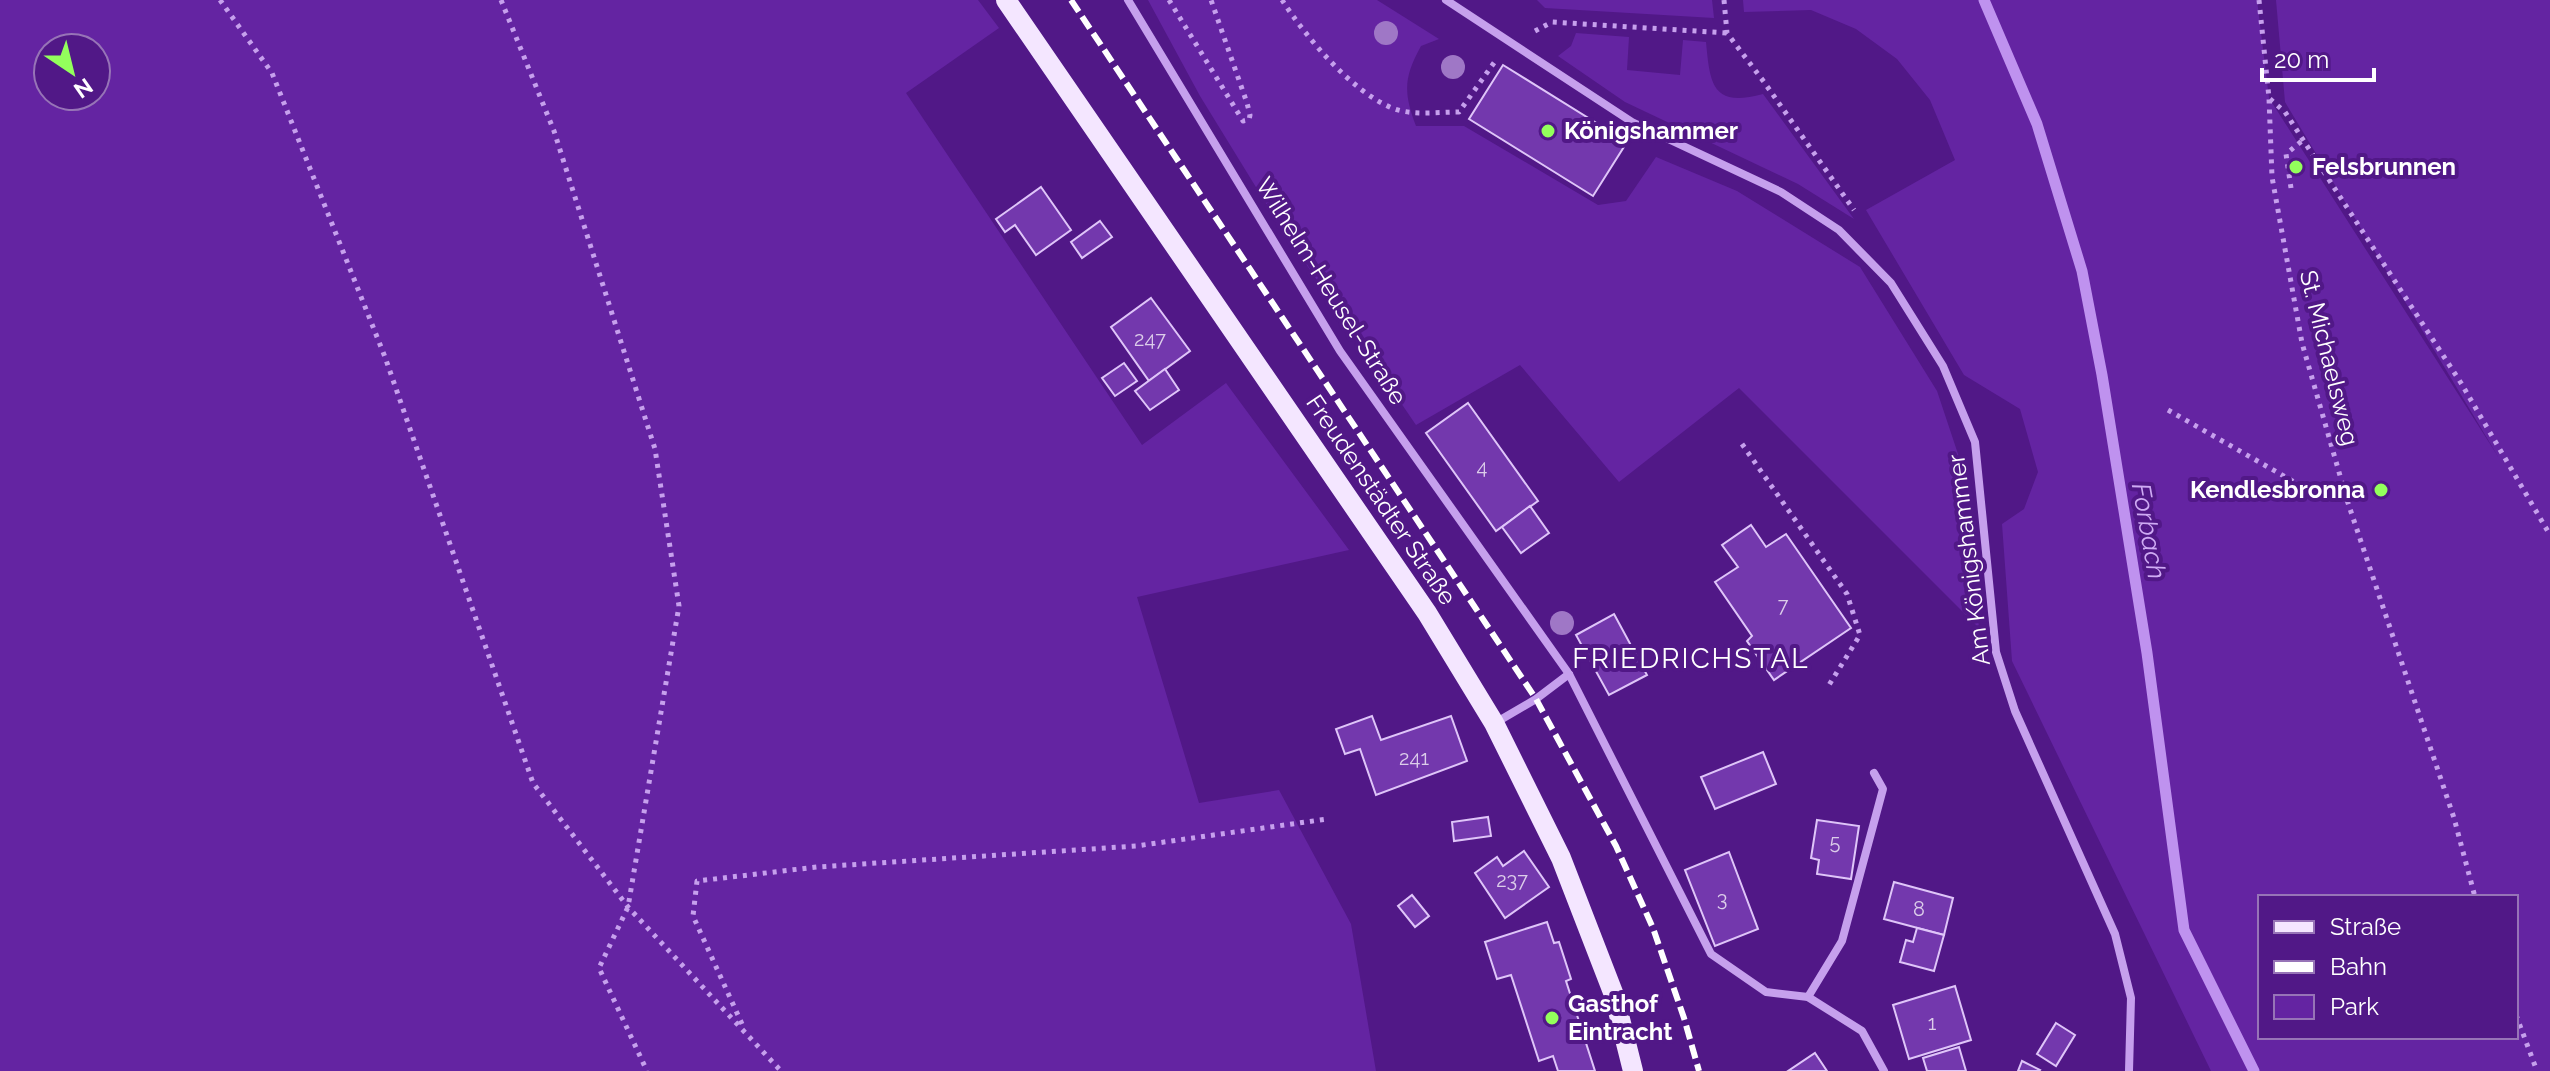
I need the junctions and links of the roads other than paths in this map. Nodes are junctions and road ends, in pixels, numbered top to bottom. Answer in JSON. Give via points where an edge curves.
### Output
{"nodes":[{"id":1,"x":1006,"y":0,"type":"edge"},
{"id":2,"x":1128,"y":0,"type":"edge"},
{"id":3,"x":1446,"y":0,"type":"edge"},
{"id":4,"x":1569,"y":674,"type":"junction"},
{"id":5,"x":1494,"y":723,"type":"junction"},
{"id":6,"x":1874,"y":773,"type":"dead end"},
{"id":7,"x":1808,"y":997,"type":"junction"},
{"id":8,"x":1633,"y":1071,"type":"edge"},
{"id":9,"x":1884,"y":1071,"type":"edge"},
{"id":10,"x":2129,"y":1071,"type":"edge"}],
"edges":[{"from":1,"to":5,"type":"main road","name":"Freudenstädter Straße","via":[[1427,613]]},
{"from":2,"to":4,"type":"street","name":"Wilhelm-Heusel-Straße","via":[[1340,351]]},
{"from":3,"to":10,"type":"street","name":"Am Königshammer","via":[[1632,122],[1781,192],[1839,230],[1891,283],[1943,366],[1975,442],[1996,652],[2015,711],[2115,934],[2131,998]]},
{"from":4,"to":5,"type":"street"},
{"from":4,"to":7,"type":"street","via":[[1711,954],[1766,992]]},
{"from":5,"to":8,"type":"main road","name":"Freudenstädter Straße","via":[[1561,858],[1614,995]]},
{"from":6,"to":7,"type":"street","via":[[1883,789],[1842,941]]},
{"from":7,"to":9,"type":"street","via":[[1862,1031]]}]}
